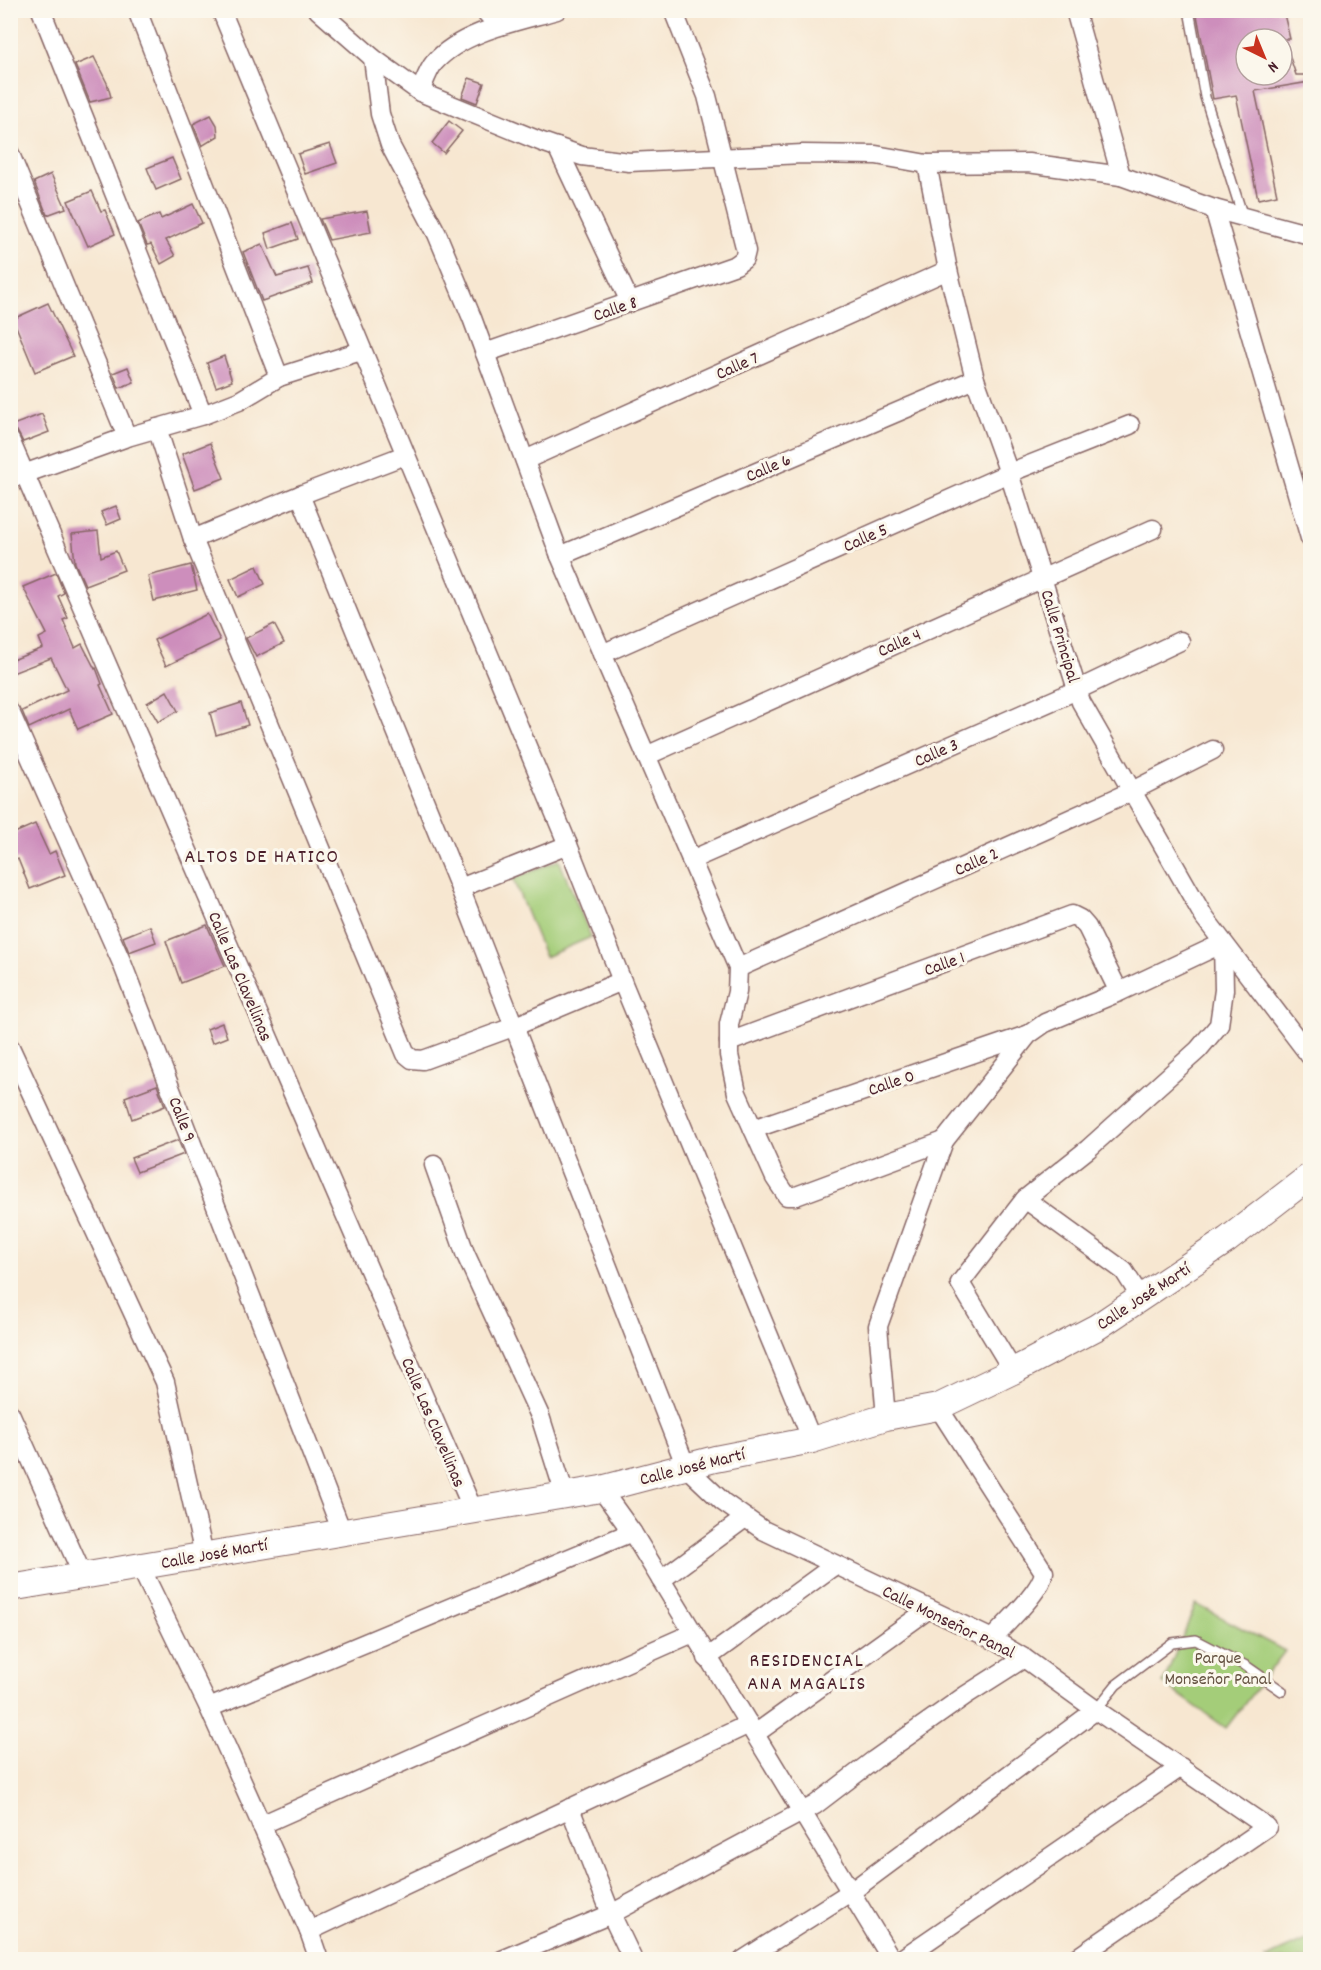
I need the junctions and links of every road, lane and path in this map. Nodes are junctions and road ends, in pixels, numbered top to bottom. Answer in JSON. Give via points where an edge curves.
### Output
{"nodes":[{"id":1,"x":41,"y":10,"type":"edge"},
{"id":2,"x":137,"y":10,"type":"edge"},
{"id":3,"x":221,"y":10,"type":"edge"},
{"id":4,"x":318,"y":10,"type":"edge"},
{"id":5,"x":484,"y":10,"type":"edge"},
{"id":6,"x":557,"y":10,"type":"edge"},
{"id":7,"x":673,"y":10,"type":"edge"},
{"id":8,"x":1075,"y":10,"type":"edge"},
{"id":9,"x":1189,"y":10,"type":"edge"},
{"id":10,"x":499,"y":26,"type":"junction"},
{"id":11,"x":373,"y":58,"type":"junction"},
{"id":12,"x":420,"y":92,"type":"junction"},
{"id":13,"x":557,"y":147,"type":"junction"},
{"id":14,"x":10,"y":154,"type":"edge"},
{"id":15,"x":723,"y":159,"type":"junction"},
{"id":16,"x":927,"y":164,"type":"junction"},
{"id":17,"x":1121,"y":176,"type":"junction"},
{"id":18,"x":1214,"y":209,"type":"junction"},
{"id":19,"x":1243,"y":217,"type":"junction"},
{"id":20,"x":1311,"y":235,"type":"edge"},
{"id":21,"x":948,"y":270,"type":"junction"},
{"id":22,"x":630,"y":302,"type":"junction"},
{"id":23,"x":361,"y":351,"type":"junction"},
{"id":24,"x":485,"y":353,"type":"junction"},
{"id":25,"x":279,"y":377,"type":"junction"},
{"id":26,"x":975,"y":379,"type":"junction"},
{"id":27,"x":203,"y":415,"type":"junction"},
{"id":28,"x":1130,"y":425,"type":"dead end"},
{"id":29,"x":157,"y":428,"type":"junction"},
{"id":30,"x":127,"y":437,"type":"junction"},
{"id":31,"x":10,"y":440,"type":"edge"},
{"id":32,"x":405,"y":455,"type":"junction"},
{"id":33,"x":525,"y":460,"type":"junction"},
{"id":34,"x":1009,"y":473,"type":"junction"},
{"id":35,"x":17,"y":476,"type":"edge"},
{"id":36,"x":300,"y":495,"type":"junction"},
{"id":37,"x":1306,"y":508,"type":"edge"},
{"id":38,"x":1153,"y":529,"type":"dead end"},
{"id":39,"x":1311,"y":538,"type":"edge"},
{"id":40,"x":193,"y":539,"type":"junction"},
{"id":41,"x":560,"y":556,"type":"junction"},
{"id":42,"x":1043,"y":578,"type":"junction"},
{"id":43,"x":1180,"y":641,"type":"dead end"},
{"id":44,"x":602,"y":654,"type":"junction"},
{"id":45,"x":1077,"y":690,"type":"junction"},
{"id":46,"x":10,"y":712,"type":"edge"},
{"id":47,"x":1213,"y":750,"type":"dead end"},
{"id":48,"x":646,"y":756,"type":"junction"},
{"id":49,"x":1132,"y":791,"type":"junction"},
{"id":50,"x":568,"y":845,"type":"junction"},
{"id":51,"x":691,"y":860,"type":"junction"},
{"id":52,"x":460,"y":888,"type":"junction"},
{"id":53,"x":1223,"y":943,"type":"junction"},
{"id":54,"x":738,"y":968,"type":"junction"},
{"id":55,"x":622,"y":981,"type":"junction"},
{"id":56,"x":1119,"y":992,"type":"junction"},
{"id":57,"x":513,"y":1027,"type":"junction"},
{"id":58,"x":1028,"y":1035,"type":"junction"},
{"id":59,"x":729,"y":1042,"type":"junction"},
{"id":60,"x":10,"y":1047,"type":"edge"},
{"id":61,"x":1311,"y":1056,"type":"edge"},
{"id":62,"x":753,"y":1129,"type":"junction"},
{"id":63,"x":944,"y":1141,"type":"junction"},
{"id":64,"x":434,"y":1165,"type":"dead end"},
{"id":65,"x":1311,"y":1176,"type":"edge"},
{"id":66,"x":1025,"y":1199,"type":"junction"},
{"id":67,"x":1141,"y":1298,"type":"junction"},
{"id":68,"x":1013,"y":1371,"type":"junction"},
{"id":69,"x":938,"y":1407,"type":"junction"},
{"id":70,"x":10,"y":1413,"type":"edge"},
{"id":71,"x":886,"y":1417,"type":"junction"},
{"id":72,"x":812,"y":1440,"type":"junction"},
{"id":73,"x":686,"y":1467,"type":"junction"},
{"id":74,"x":601,"y":1489,"type":"junction"},
{"id":75,"x":565,"y":1495,"type":"junction"},
{"id":76,"x":473,"y":1510,"type":"junction"},
{"id":77,"x":745,"y":1518,"type":"junction"},
{"id":78,"x":342,"y":1532,"type":"junction"},
{"id":79,"x":632,"y":1532,"type":"junction"},
{"id":80,"x":204,"y":1555,"type":"junction"},
{"id":81,"x":835,"y":1565,"type":"junction"},
{"id":82,"x":140,"y":1566,"type":"junction"},
{"id":83,"x":83,"y":1575,"type":"junction"},
{"id":84,"x":662,"y":1580,"type":"junction"},
{"id":85,"x":13,"y":1582,"type":"edge"},
{"id":86,"x":929,"y":1610,"type":"junction"},
{"id":87,"x":693,"y":1633,"type":"junction"},
{"id":88,"x":992,"y":1640,"type":"junction"},
{"id":89,"x":707,"y":1658,"type":"junction"},
{"id":90,"x":1024,"y":1658,"type":"junction"},
{"id":91,"x":1282,"y":1692,"type":"dead end"},
{"id":92,"x":209,"y":1708,"type":"junction"},
{"id":93,"x":1096,"y":1710,"type":"junction"},
{"id":94,"x":752,"y":1729,"type":"junction"},
{"id":95,"x":1180,"y":1767,"type":"junction"},
{"id":96,"x":570,"y":1808,"type":"junction"},
{"id":97,"x":802,"y":1811,"type":"junction"},
{"id":98,"x":261,"y":1825,"type":"junction"},
{"id":99,"x":852,"y":1892,"type":"junction"},
{"id":100,"x":611,"y":1914,"type":"junction"},
{"id":101,"x":309,"y":1931,"type":"junction"},
{"id":102,"x":319,"y":1959,"type":"edge"},
{"id":103,"x":502,"y":1959,"type":"edge"},
{"id":104,"x":633,"y":1959,"type":"edge"},
{"id":105,"x":743,"y":1959,"type":"edge"},
{"id":106,"x":892,"y":1959,"type":"edge"},
{"id":107,"x":900,"y":1959,"type":"edge"},
{"id":108,"x":1074,"y":1959,"type":"edge"}],
"edges":[{"from":1,"to":27,"type":"street"},
{"from":2,"to":25,"type":"street"},
{"from":3,"to":23,"type":"street"},
{"from":4,"to":11,"type":"street"},
{"from":5,"to":10,"type":"street"},
{"from":6,"to":10,"type":"street"},
{"from":7,"to":15,"type":"street","via":[[707,96]]},
{"from":8,"to":17,"type":"street"},
{"from":9,"to":19,"type":"lane","via":[[1205,97]]},
{"from":10,"to":12,"type":"street","via":[[460,43],[434,63]]},
{"from":11,"to":12,"type":"street"},
{"from":11,"to":24,"type":"street","via":[[380,114],[390,145],[437,234]]},
{"from":12,"to":13,"type":"street"},
{"from":13,"to":15,"type":"street","via":[[582,156],[629,162]]},
{"from":13,"to":22,"type":"street"},
{"from":14,"to":30,"type":"street"},
{"from":15,"to":16,"type":"street","via":[[876,155]]},
{"from":15,"to":22,"type":"street","name":"Calle 8","via":[[746,250],[744,259],[736,266]]},
{"from":16,"to":17,"type":"street","via":[[1028,164]]},
{"from":16,"to":21,"type":"street","name":"Calle Principal"},
{"from":17,"to":18,"type":"street"},
{"from":18,"to":19,"type":"street"},
{"from":18,"to":37,"type":"street"},
{"from":19,"to":20,"type":"street"},
{"from":21,"to":26,"type":"street","name":"Calle Principal"},
{"from":21,"to":33,"type":"street","name":"Calle 7"},
{"from":22,"to":24,"type":"street","name":"Calle 8"},
{"from":23,"to":25,"type":"street"},
{"from":23,"to":32,"type":"street"},
{"from":24,"to":33,"type":"street"},
{"from":25,"to":27,"type":"street","via":[[239,401]]},
{"from":26,"to":34,"type":"street","name":"Calle Principal"},
{"from":26,"to":41,"type":"street","name":"Calle 6"},
{"from":27,"to":29,"type":"street"},
{"from":28,"to":34,"type":"street","name":"Calle 5"},
{"from":29,"to":30,"type":"street"},
{"from":29,"to":40,"type":"street"},
{"from":30,"to":35,"type":"street"},
{"from":31,"to":35,"type":"street","name":"Calle Las Clavellinas"},
{"from":32,"to":36,"type":"street"},
{"from":32,"to":50,"type":"street"},
{"from":33,"to":41,"type":"street"},
{"from":34,"to":42,"type":"street","name":"Calle Principal"},
{"from":34,"to":44,"type":"street","name":"Calle 5"},
{"from":35,"to":76,"type":"street","name":"Calle Las Clavellinas"},
{"from":36,"to":40,"type":"street"},
{"from":36,"to":52,"type":"street"},
{"from":37,"to":39,"type":"street"},
{"from":38,"to":42,"type":"street","name":"Calle 4"},
{"from":40,"to":57,"type":"street","via":[[406,1054],[423,1060]]},
{"from":41,"to":44,"type":"street"},
{"from":42,"to":45,"type":"street","name":"Calle Principal"},
{"from":42,"to":48,"type":"street","name":"Calle 4"},
{"from":43,"to":45,"type":"street","name":"Calle 3"},
{"from":44,"to":48,"type":"street"},
{"from":45,"to":49,"type":"street","name":"Calle Principal"},
{"from":45,"to":51,"type":"street","name":"Calle 3"},
{"from":46,"to":78,"type":"street","name":"Calle 9","via":[[122,963]]},
{"from":47,"to":49,"type":"street","name":"Calle 2"},
{"from":48,"to":51,"type":"street"},
{"from":49,"to":53,"type":"street","name":"Calle Principal"},
{"from":49,"to":54,"type":"street","name":"Calle 2"},
{"from":50,"to":52,"type":"street"},
{"from":50,"to":55,"type":"street"},
{"from":51,"to":54,"type":"street"},
{"from":52,"to":57,"type":"street"},
{"from":53,"to":56,"type":"street"},
{"from":53,"to":61,"type":"street","name":"Calle Principal"},
{"from":53,"to":66,"type":"street","via":[[1220,1025],[1198,1050],[1088,1149]]},
{"from":54,"to":59,"type":"street"},
{"from":55,"to":57,"type":"street"},
{"from":55,"to":72,"type":"street"},
{"from":56,"to":58,"type":"street","via":[[1046,1023]]},
{"from":56,"to":59,"type":"street","name":"Calle 1","via":[[1086,927],[1072,915]]},
{"from":57,"to":73,"type":"street"},
{"from":58,"to":62,"type":"street","name":"Calle 0"},
{"from":58,"to":63,"type":"street"},
{"from":59,"to":62,"type":"street","via":[[737,1093]]},
{"from":60,"to":80,"type":"street","via":[[165,1382]]},
{"from":62,"to":63,"type":"street","via":[[787,1196]]},
{"from":63,"to":71,"type":"street","via":[[878,1326]]},
{"from":64,"to":75,"type":"street","via":[[465,1253],[540,1416]]},
{"from":65,"to":67,"type":"main road","name":"Calle José Martí","via":[[1227,1240]]},
{"from":66,"to":67,"type":"street","via":[[1124,1271]]},
{"from":66,"to":68,"type":"street","via":[[960,1283]]},
{"from":67,"to":68,"type":"main road","name":"Calle José Martí","via":[[1097,1327]]},
{"from":68,"to":69,"type":"main road","name":"Calle José Martí"},
{"from":69,"to":71,"type":"main road","name":"Calle José Martí"},
{"from":69,"to":88,"type":"street","via":[[1044,1572],[1043,1579]]},
{"from":70,"to":83,"type":"street"},
{"from":71,"to":72,"type":"main road","name":"Calle José Martí"},
{"from":72,"to":73,"type":"main road","name":"Calle José Martí"},
{"from":73,"to":74,"type":"main road","name":"Calle José Martí"},
{"from":73,"to":77,"type":"street","name":"Calle Monseñor Panal"},
{"from":74,"to":75,"type":"main road","name":"Calle José Martí"},
{"from":74,"to":79,"type":"street"},
{"from":75,"to":76,"type":"main road","name":"Calle José Martí"},
{"from":76,"to":78,"type":"main road","name":"Calle José Martí"},
{"from":77,"to":81,"type":"street","name":"Calle Monseñor Panal"},
{"from":77,"to":84,"type":"street"},
{"from":78,"to":80,"type":"main road","name":"Calle José Martí"},
{"from":79,"to":84,"type":"street"},
{"from":79,"to":92,"type":"street"},
{"from":80,"to":82,"type":"main road","name":"Calle José Martí"},
{"from":81,"to":86,"type":"street","name":"Calle Monseñor Panal"},
{"from":81,"to":89,"type":"street"},
{"from":82,"to":83,"type":"main road","name":"Calle José Martí"},
{"from":82,"to":92,"type":"street"},
{"from":83,"to":85,"type":"main road","name":"Calle José Martí"},
{"from":84,"to":87,"type":"street"},
{"from":86,"to":88,"type":"street","name":"Calle Monseñor Panal"},
{"from":86,"to":94,"type":"street"},
{"from":87,"to":89,"type":"street"},
{"from":87,"to":98,"type":"street"},
{"from":88,"to":90,"type":"street","name":"Calle Monseñor Panal"},
{"from":89,"to":94,"type":"street"},
{"from":90,"to":93,"type":"street","name":"Calle Monseñor Panal"},
{"from":90,"to":97,"type":"street"},
{"from":91,"to":93,"type":"lane","via":[[1246,1666],[1196,1640],[1172,1643],[1116,1684]]},
{"from":92,"to":98,"type":"street"},
{"from":93,"to":95,"type":"street","name":"Calle Monseñor Panal"},
{"from":93,"to":99,"type":"street"},
{"from":94,"to":96,"type":"street"},
{"from":94,"to":97,"type":"street"},
{"from":95,"to":107,"type":"street"},
{"from":95,"to":108,"type":"street","name":"Calle Monseñor Panal","via":[[1267,1827]]},
{"from":96,"to":100,"type":"street"},
{"from":96,"to":101,"type":"street"},
{"from":97,"to":99,"type":"street"},
{"from":97,"to":100,"type":"street"},
{"from":98,"to":101,"type":"street"},
{"from":99,"to":105,"type":"street"},
{"from":99,"to":106,"type":"street"},
{"from":100,"to":103,"type":"street"},
{"from":100,"to":104,"type":"street"},
{"from":101,"to":102,"type":"street"}]}
